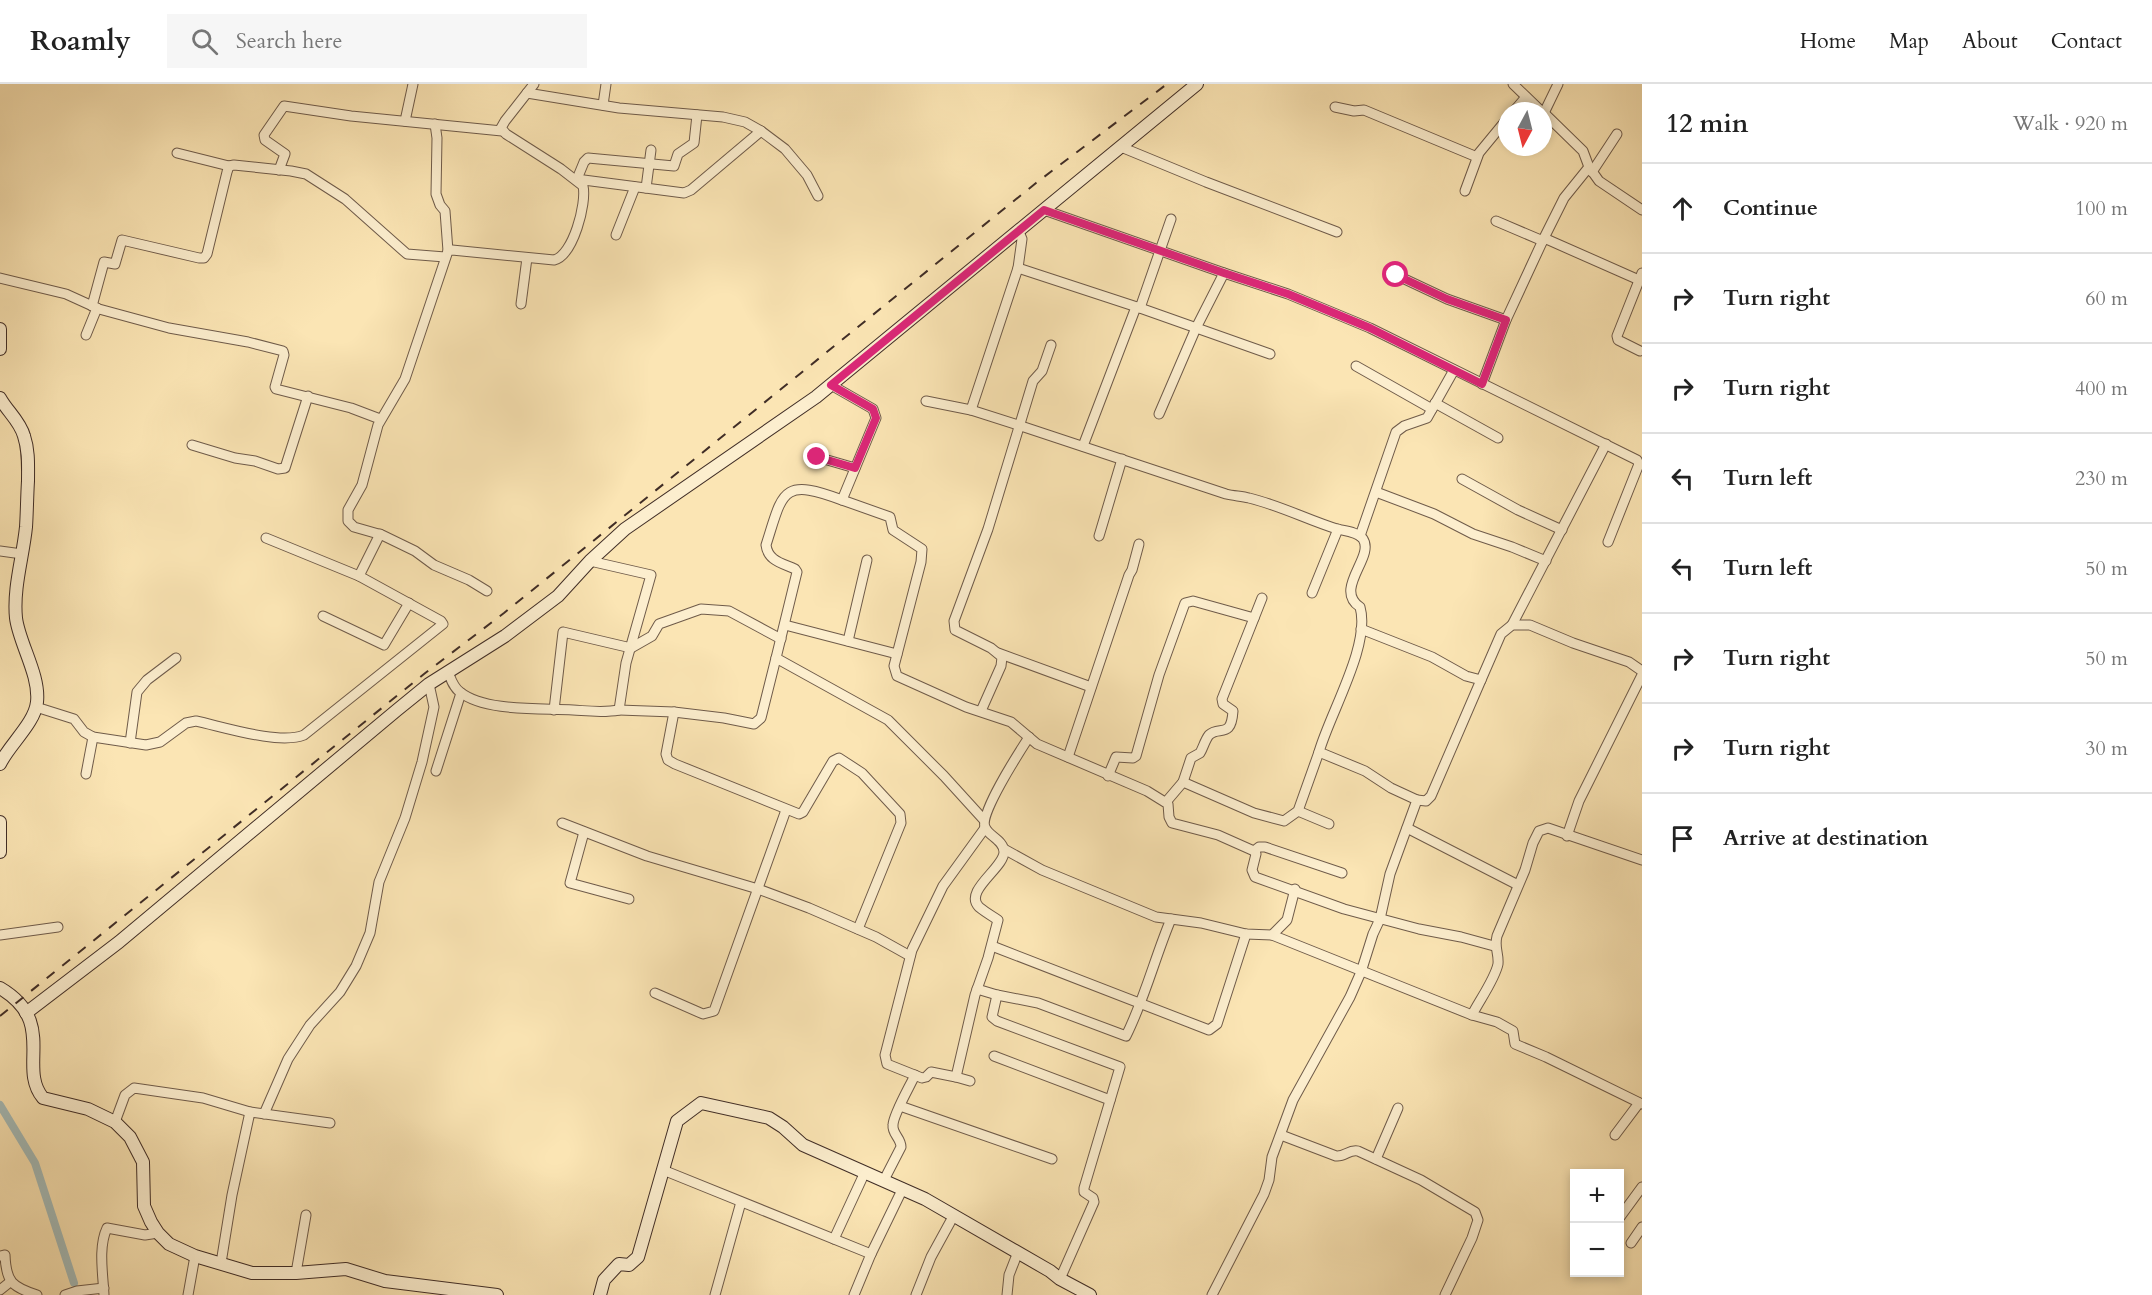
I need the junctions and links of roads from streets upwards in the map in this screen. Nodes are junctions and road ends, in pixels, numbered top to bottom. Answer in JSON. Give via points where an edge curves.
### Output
{"nodes":[{"id":1,"x":412,"y":84,"type":"edge"},
{"id":2,"x":534,"y":84,"type":"edge"},
{"id":3,"x":606,"y":84,"type":"edge"},
{"id":4,"x":1197,"y":84,"type":"edge"},
{"id":5,"x":1513,"y":84,"type":"edge"},
{"id":6,"x":1558,"y":84,"type":"edge"},
{"id":7,"x":527,"y":93,"type":"junction"},
{"id":8,"x":1526,"y":97,"type":"junction"},
{"id":9,"x":1522,"y":102,"type":"edge"},
{"id":10,"x":1532,"y":102,"type":"edge"},
{"id":11,"x":1548,"y":102,"type":"edge"},
{"id":12,"x":603,"y":105,"type":"junction"},
{"id":13,"x":1335,"y":107,"type":"dead end"},
{"id":14,"x":698,"y":115,"type":"junction"},
{"id":15,"x":405,"y":121,"type":"junction"},
{"id":16,"x":1552,"y":121,"type":"edge"},
{"id":17,"x":435,"y":124,"type":"junction"},
{"id":18,"x":761,"y":130,"type":"junction"},
{"id":19,"x":1498,"y":130,"type":"edge"},
{"id":20,"x":502,"y":131,"type":"junction"},
{"id":21,"x":1617,"y":134,"type":"dead end"},
{"id":22,"x":1121,"y":147,"type":"junction"},
{"id":23,"x":651,"y":150,"type":"dead end"},
{"id":24,"x":177,"y":153,"type":"dead end"},
{"id":25,"x":1477,"y":157,"type":"junction"},
{"id":26,"x":649,"y":164,"type":"junction"},
{"id":27,"x":229,"y":166,"type":"junction"},
{"id":28,"x":279,"y":170,"type":"junction"},
{"id":29,"x":1591,"y":170,"type":"junction"},
{"id":30,"x":576,"y":179,"type":"junction"},
{"id":31,"x":635,"y":187,"type":"junction"},
{"id":32,"x":646,"y":188,"type":"junction"},
{"id":33,"x":1465,"y":191,"type":"dead end"},
{"id":34,"x":818,"y":196,"type":"dead end"},
{"id":35,"x":1044,"y":210,"type":"junction"},
{"id":36,"x":1642,"y":210,"type":"edge"},
{"id":37,"x":1171,"y":219,"type":"dead end"},
{"id":38,"x":1496,"y":221,"type":"dead end"},
{"id":39,"x":1018,"y":232,"type":"junction"},
{"id":40,"x":1337,"y":232,"type":"dead end"},
{"id":41,"x":616,"y":235,"type":"dead end"},
{"id":42,"x":1543,"y":240,"type":"junction"},
{"id":43,"x":1160,"y":250,"type":"junction"},
{"id":44,"x":447,"y":254,"type":"junction"},
{"id":45,"x":527,"y":258,"type":"junction"},
{"id":46,"x":1018,"y":268,"type":"junction"},
{"id":47,"x":1224,"y":273,"type":"junction"},
{"id":48,"x":1396,"y":275,"type":"dead end"},
{"id":49,"x":1640,"y":276,"type":"edge"},
{"id":50,"x":0,"y":278,"type":"edge"},
{"id":51,"x":521,"y":304,"type":"dead end"},
{"id":52,"x":95,"y":307,"type":"junction"},
{"id":53,"x":1138,"y":307,"type":"junction"},
{"id":54,"x":1506,"y":320,"type":"junction"},
{"id":55,"x":1196,"y":328,"type":"junction"},
{"id":56,"x":0,"y":329,"type":"edge"},
{"id":57,"x":86,"y":335,"type":"dead end"},
{"id":58,"x":1052,"y":345,"type":"dead end"},
{"id":59,"x":0,"y":349,"type":"edge"},
{"id":60,"x":1640,"y":351,"type":"dead end"},
{"id":61,"x":1270,"y":354,"type":"dead end"},
{"id":62,"x":1356,"y":366,"type":"dead end"},
{"id":63,"x":1454,"y":370,"type":"junction"},
{"id":64,"x":1482,"y":384,"type":"junction"},
{"id":65,"x":831,"y":385,"type":"junction"},
{"id":66,"x":308,"y":396,"type":"junction"},
{"id":67,"x":0,"y":398,"type":"edge"},
{"id":68,"x":926,"y":401,"type":"dead end"},
{"id":69,"x":1434,"y":406,"type":"junction"},
{"id":70,"x":971,"y":410,"type":"junction"},
{"id":71,"x":1159,"y":414,"type":"dead end"},
{"id":72,"x":380,"y":419,"type":"junction"},
{"id":73,"x":1021,"y":426,"type":"junction"},
{"id":74,"x":1498,"y":438,"type":"dead end"},
{"id":75,"x":1606,"y":444,"type":"junction"},
{"id":76,"x":192,"y":445,"type":"dead end"},
{"id":77,"x":1083,"y":446,"type":"junction"},
{"id":78,"x":817,"y":457,"type":"dead end"},
{"id":79,"x":1122,"y":459,"type":"junction"},
{"id":80,"x":855,"y":468,"type":"junction"},
{"id":81,"x":1639,"y":476,"type":"edge"},
{"id":82,"x":1462,"y":478,"type":"dead end"},
{"id":83,"x":1376,"y":492,"type":"junction"},
{"id":84,"x":842,"y":500,"type":"junction"},
{"id":85,"x":1338,"y":529,"type":"junction"},
{"id":86,"x":1562,"y":530,"type":"junction"},
{"id":87,"x":380,"y":534,"type":"junction"},
{"id":88,"x":1099,"y":536,"type":"dead end"},
{"id":89,"x":1360,"y":536,"type":"junction"},
{"id":90,"x":266,"y":538,"type":"dead end"},
{"id":91,"x":1608,"y":542,"type":"dead end"},
{"id":92,"x":1139,"y":544,"type":"dead end"},
{"id":93,"x":0,"y":550,"type":"edge"},
{"id":94,"x":22,"y":554,"type":"junction"},
{"id":95,"x":867,"y":560,"type":"dead end"},
{"id":96,"x":590,"y":561,"type":"junction"},
{"id":97,"x":1546,"y":561,"type":"junction"},
{"id":98,"x":359,"y":576,"type":"junction"},
{"id":99,"x":487,"y":591,"type":"dead end"},
{"id":100,"x":1312,"y":593,"type":"dead end"},
{"id":101,"x":1262,"y":598,"type":"dead end"},
{"id":102,"x":409,"y":603,"type":"junction"},
{"id":103,"x":323,"y":616,"type":"dead end"},
{"id":104,"x":1254,"y":618,"type":"junction"},
{"id":105,"x":785,"y":625,"type":"junction"},
{"id":106,"x":1512,"y":625,"type":"junction"},
{"id":107,"x":1361,"y":629,"type":"junction"},
{"id":108,"x":781,"y":639,"type":"junction"},
{"id":109,"x":848,"y":641,"type":"junction"},
{"id":110,"x":631,"y":648,"type":"junction"},
{"id":111,"x":997,"y":652,"type":"junction"},
{"id":112,"x":897,"y":654,"type":"junction"},
{"id":113,"x":176,"y":658,"type":"dead end"},
{"id":114,"x":776,"y":658,"type":"junction"},
{"id":115,"x":448,"y":672,"type":"junction"},
{"id":116,"x":1642,"y":673,"type":"edge"},
{"id":117,"x":1480,"y":680,"type":"junction"},
{"id":118,"x":429,"y":684,"type":"junction"},
{"id":119,"x":1091,"y":687,"type":"junction"},
{"id":120,"x":461,"y":693,"type":"junction"},
{"id":121,"x":36,"y":707,"type":"junction"},
{"id":122,"x":554,"y":710,"type":"junction"},
{"id":123,"x":619,"y":710,"type":"junction"},
{"id":124,"x":981,"y":711,"type":"junction"},
{"id":125,"x":674,"y":712,"type":"junction"},
{"id":126,"x":93,"y":737,"type":"junction"},
{"id":127,"x":1029,"y":737,"type":"junction"},
{"id":128,"x":130,"y":743,"type":"junction"},
{"id":129,"x":1319,"y":752,"type":"junction"},
{"id":130,"x":1068,"y":757,"type":"junction"},
{"id":131,"x":0,"y":764,"type":"edge"},
{"id":132,"x":436,"y":771,"type":"dead end"},
{"id":133,"x":86,"y":774,"type":"dead end"},
{"id":134,"x":1108,"y":776,"type":"junction"},
{"id":135,"x":1183,"y":782,"type":"junction"},
{"id":136,"x":1417,"y":800,"type":"junction"},
{"id":137,"x":1166,"y":801,"type":"junction"},
{"id":138,"x":786,"y":810,"type":"junction"},
{"id":139,"x":1298,"y":811,"type":"junction"},
{"id":140,"x":0,"y":822,"type":"edge"},
{"id":141,"x":562,"y":823,"type":"dead end"},
{"id":142,"x":984,"y":824,"type":"junction"},
{"id":143,"x":1329,"y":824,"type":"dead end"},
{"id":144,"x":1407,"y":828,"type":"junction"},
{"id":145,"x":584,"y":832,"type":"junction"},
{"id":146,"x":1567,"y":836,"type":"junction"},
{"id":147,"x":1004,"y":849,"type":"junction"},
{"id":148,"x":1254,"y":851,"type":"junction"},
{"id":149,"x":0,"y":852,"type":"edge"},
{"id":150,"x":1642,"y":860,"type":"edge"},
{"id":151,"x":1342,"y":873,"type":"dead end"},
{"id":152,"x":1518,"y":885,"type":"junction"},
{"id":153,"x":758,"y":889,"type":"junction"},
{"id":154,"x":1295,"y":889,"type":"junction"},
{"id":155,"x":629,"y":898,"type":"dead end"},
{"id":156,"x":1171,"y":919,"type":"junction"},
{"id":157,"x":1380,"y":919,"type":"junction"},
{"id":158,"x":58,"y":927,"type":"dead end"},
{"id":159,"x":858,"y":929,"type":"junction"},
{"id":160,"x":1246,"y":934,"type":"junction"},
{"id":161,"x":0,"y":935,"type":"edge"},
{"id":162,"x":1272,"y":935,"type":"junction"},
{"id":163,"x":992,"y":946,"type":"junction"},
{"id":164,"x":1494,"y":946,"type":"junction"},
{"id":165,"x":910,"y":956,"type":"junction"},
{"id":166,"x":1361,"y":972,"type":"junction"},
{"id":167,"x":0,"y":988,"type":"edge"},
{"id":168,"x":977,"y":988,"type":"junction"},
{"id":169,"x":655,"y":993,"type":"dead end"},
{"id":170,"x":997,"y":995,"type":"junction"},
{"id":171,"x":1140,"y":1002,"type":"junction"},
{"id":172,"x":26,"y":1013,"type":"junction"},
{"id":173,"x":1472,"y":1015,"type":"junction"},
{"id":174,"x":994,"y":1056,"type":"dead end"},
{"id":175,"x":915,"y":1075,"type":"junction"},
{"id":176,"x":956,"y":1077,"type":"junction"},
{"id":177,"x":970,"y":1080,"type":"dead end"},
{"id":178,"x":1110,"y":1100,"type":"junction"},
{"id":179,"x":1641,"y":1103,"type":"edge"},
{"id":180,"x":900,"y":1106,"type":"junction"},
{"id":181,"x":1398,"y":1108,"type":"dead end"},
{"id":182,"x":250,"y":1112,"type":"junction"},
{"id":183,"x":264,"y":1114,"type":"junction"},
{"id":184,"x":115,"y":1122,"type":"junction"},
{"id":185,"x":330,"y":1123,"type":"dead end"},
{"id":186,"x":1281,"y":1135,"type":"junction"},
{"id":187,"x":1615,"y":1135,"type":"dead end"},
{"id":188,"x":1052,"y":1159,"type":"dead end"},
{"id":189,"x":1376,"y":1160,"type":"junction"},
{"id":190,"x":663,"y":1170,"type":"junction"},
{"id":191,"x":865,"y":1172,"type":"junction"},
{"id":192,"x":884,"y":1180,"type":"junction"},
{"id":193,"x":1642,"y":1186,"type":"edge"},
{"id":194,"x":903,"y":1188,"type":"junction"},
{"id":195,"x":741,"y":1202,"type":"junction"},
{"id":196,"x":1624,"y":1211,"type":"edge"},
{"id":197,"x":306,"y":1215,"type":"dead end"},
{"id":198,"x":954,"y":1215,"type":"junction"},
{"id":199,"x":1642,"y":1227,"type":"edge"},
{"id":200,"x":158,"y":1233,"type":"junction"},
{"id":201,"x":834,"y":1239,"type":"junction"},
{"id":202,"x":1631,"y":1243,"type":"dead end"},
{"id":203,"x":1018,"y":1252,"type":"junction"},
{"id":204,"x":871,"y":1254,"type":"junction"},
{"id":205,"x":0,"y":1256,"type":"edge"},
{"id":206,"x":195,"y":1256,"type":"junction"},
{"id":207,"x":221,"y":1263,"type":"junction"},
{"id":208,"x":296,"y":1273,"type":"junction"},
{"id":209,"x":1060,"y":1279,"type":"junction"},
{"id":210,"x":10,"y":1282,"type":"junction"},
{"id":211,"x":0,"y":1290,"type":"edge"},
{"id":212,"x":104,"y":1291,"type":"edge"},
{"id":213,"x":70,"y":1293,"type":"edge"},
{"id":214,"x":37,"y":1295,"type":"edge"},
{"id":215,"x":188,"y":1295,"type":"edge"},
{"id":216,"x":497,"y":1295,"type":"edge"},
{"id":217,"x":600,"y":1295,"type":"edge"},
{"id":218,"x":715,"y":1295,"type":"edge"},
{"id":219,"x":854,"y":1295,"type":"edge"},
{"id":220,"x":916,"y":1295,"type":"edge"},
{"id":221,"x":1007,"y":1295,"type":"edge"},
{"id":222,"x":1090,"y":1295,"type":"edge"},
{"id":223,"x":1212,"y":1295,"type":"edge"},
{"id":224,"x":1445,"y":1295,"type":"edge"}],
"edges":[{"from":1,"to":15,"type":"street"},
{"from":2,"to":7,"type":"street"},
{"from":3,"to":12,"type":"street"},
{"from":4,"to":22,"type":"street"},
{"from":5,"to":8,"type":"street"},
{"from":6,"to":11,"type":"street"},
{"from":7,"to":12,"type":"street"},
{"from":7,"to":20,"type":"street"},
{"from":8,"to":9,"type":"street"},
{"from":8,"to":10,"type":"street"},
{"from":12,"to":14,"type":"street"},
{"from":13,"to":25,"type":"street","via":[[1364,110]]},
{"from":14,"to":18,"type":"street","via":[[733,119]]},
{"from":14,"to":26,"type":"street","via":[[694,143],[678,154],[676,165]]},
{"from":15,"to":17,"type":"street"},
{"from":15,"to":28,"type":"street","via":[[284,106],[264,135],[285,154]]},
{"from":16,"to":29,"type":"street","via":[[1583,151]]},
{"from":17,"to":20,"type":"street"},
{"from":17,"to":44,"type":"street","via":[[436,194],[445,211]]},
{"from":18,"to":32,"type":"street","via":[[691,190],[684,193]]},
{"from":18,"to":34,"type":"street","via":[[798,161]]},
{"from":19,"to":25,"type":"street"},
{"from":20,"to":30,"type":"street"},
{"from":21,"to":29,"type":"street"},
{"from":22,"to":35,"type":"street"},
{"from":22,"to":40,"type":"street"},
{"from":23,"to":26,"type":"street"},
{"from":24,"to":27,"type":"street"},
{"from":25,"to":33,"type":"street"},
{"from":26,"to":30,"type":"street","via":[[588,158]]},
{"from":26,"to":32,"type":"street"},
{"from":27,"to":28,"type":"street"},
{"from":27,"to":52,"type":"street","via":[[204,258],[122,240],[115,264],[104,262]]},
{"from":28,"to":44,"type":"street","via":[[306,174],[336,193],[407,254]]},
{"from":29,"to":36,"type":"street","via":[[1599,181]]},
{"from":29,"to":42,"type":"street","via":[[1564,198]]},
{"from":30,"to":31,"type":"street"},
{"from":30,"to":45,"type":"street","via":[[585,192],[568,248],[560,259]]},
{"from":31,"to":32,"type":"street"},
{"from":31,"to":41,"type":"street"},
{"from":35,"to":39,"type":"street"},
{"from":35,"to":43,"type":"street"},
{"from":37,"to":43,"type":"street"},
{"from":38,"to":42,"type":"street"},
{"from":39,"to":46,"type":"street","via":[[1022,239]]},
{"from":39,"to":65,"type":"street"},
{"from":42,"to":49,"type":"street"},
{"from":42,"to":54,"type":"street"},
{"from":43,"to":47,"type":"street"},
{"from":43,"to":53,"type":"street"},
{"from":44,"to":45,"type":"street","via":[[452,250]]},
{"from":44,"to":72,"type":"street","via":[[405,379]]},
{"from":45,"to":51,"type":"street"},
{"from":46,"to":53,"type":"street"},
{"from":46,"to":70,"type":"street"},
{"from":47,"to":55,"type":"street"},
{"from":47,"to":63,"type":"street","via":[[1370,328]]},
{"from":48,"to":54,"type":"street"},
{"from":49,"to":60,"type":"street","via":[[1617,338]]},
{"from":50,"to":52,"type":"street","via":[[66,294]]},
{"from":52,"to":57,"type":"street"},
{"from":52,"to":66,"type":"street","via":[[175,330],[283,351],[276,389]]},
{"from":53,"to":55,"type":"street"},
{"from":53,"to":77,"type":"street"},
{"from":54,"to":64,"type":"street"},
{"from":55,"to":61,"type":"street"},
{"from":55,"to":71,"type":"street"},
{"from":56,"to":59,"type":"street"},
{"from":58,"to":73,"type":"street","via":[[1042,371],[1033,381]]},
{"from":62,"to":69,"type":"street"},
{"from":63,"to":64,"type":"street"},
{"from":63,"to":69,"type":"street"},
{"from":64,"to":75,"type":"street"},
{"from":65,"to":80,"type":"street","via":[[876,414]]},
{"from":65,"to":96,"type":"street","via":[[625,529]]},
{"from":66,"to":72,"type":"street"},
{"from":66,"to":76,"type":"street","via":[[285,468]]},
{"from":67,"to":94,"type":"street","via":[[24,433],[27,446]]},
{"from":68,"to":70,"type":"street"},
{"from":69,"to":74,"type":"street"},
{"from":69,"to":83,"type":"street","via":[[1424,420],[1396,432]]},
{"from":70,"to":73,"type":"street"},
{"from":72,"to":87,"type":"street","via":[[362,485],[348,513],[348,521],[354,527]]},
{"from":73,"to":77,"type":"street"},
{"from":73,"to":111,"type":"street","via":[[954,621],[955,630]]},
{"from":75,"to":81,"type":"street","via":[[1639,461]]},
{"from":75,"to":86,"type":"street"},
{"from":77,"to":79,"type":"street"},
{"from":78,"to":80,"type":"street"},
{"from":79,"to":85,"type":"street"},
{"from":79,"to":88,"type":"street"},
{"from":80,"to":84,"type":"street"},
{"from":81,"to":91,"type":"street"},
{"from":82,"to":86,"type":"street"},
{"from":83,"to":89,"type":"street"},
{"from":83,"to":97,"type":"street"},
{"from":84,"to":105,"type":"street","via":[[799,489],[786,493],[781,500],[766,545],[771,558],[797,572]]},
{"from":84,"to":112,"type":"street","via":[[890,517],[893,530],[922,549]]},
{"from":85,"to":89,"type":"street"},
{"from":85,"to":100,"type":"street"},
{"from":86,"to":97,"type":"street"},
{"from":87,"to":98,"type":"street"},
{"from":87,"to":99,"type":"street"},
{"from":89,"to":107,"type":"street","via":[[1365,546],[1351,592],[1362,614]]},
{"from":90,"to":98,"type":"street"},
{"from":92,"to":119,"type":"street"},
{"from":93,"to":94,"type":"street"},
{"from":94,"to":121,"type":"street","via":[[16,619],[33,671]]},
{"from":95,"to":109,"type":"street"},
{"from":96,"to":110,"type":"street","via":[[651,575]]},
{"from":96,"to":115,"type":"street","via":[[558,596]]},
{"from":97,"to":106,"type":"street"},
{"from":98,"to":102,"type":"street"},
{"from":101,"to":104,"type":"street"},
{"from":102,"to":103,"type":"street","via":[[384,645]]},
{"from":102,"to":128,"type":"street","via":[[441,621],[442,626],[304,735],[281,739],[196,721],[186,723],[153,745]]},
{"from":104,"to":134,"type":"street","via":[[1193,601],[1185,603],[1136,756],[1116,757]]},
{"from":104,"to":135,"type":"street","via":[[1222,699],[1233,711],[1228,728],[1208,737],[1200,753],[1191,758]]},
{"from":105,"to":108,"type":"street"},
{"from":105,"to":109,"type":"street"},
{"from":106,"to":116,"type":"street","via":[[1530,625],[1629,662]]},
{"from":106,"to":117,"type":"street","via":[[1501,634]]},
{"from":107,"to":117,"type":"street"},
{"from":107,"to":129,"type":"street","via":[[1357,651]]},
{"from":108,"to":110,"type":"street","via":[[729,611],[701,609],[659,624],[652,636]]},
{"from":108,"to":114,"type":"street"},
{"from":109,"to":112,"type":"street"},
{"from":110,"to":122,"type":"street","via":[[563,632]]},
{"from":110,"to":123,"type":"street"},
{"from":111,"to":119,"type":"street"},
{"from":111,"to":124,"type":"street","via":[[1003,661]]},
{"from":112,"to":124,"type":"street","via":[[897,676]]},
{"from":113,"to":128,"type":"street","via":[[137,692]]},
{"from":114,"to":125,"type":"street","via":[[758,723]]},
{"from":114,"to":142,"type":"street","via":[[888,720],[944,776]]},
{"from":115,"to":118,"type":"street"},
{"from":115,"to":120,"type":"street"},
{"from":116,"to":146,"type":"street","via":[[1579,801]]},
{"from":117,"to":136,"type":"street","via":[[1431,796],[1426,801]]},
{"from":118,"to":172,"type":"street","via":[[119,942]]},
{"from":118,"to":183,"type":"street","via":[[434,707],[422,762],[379,882],[370,933],[340,992],[310,1025],[288,1059]]},
{"from":119,"to":130,"type":"street"},
{"from":120,"to":122,"type":"street","via":[[498,705]]},
{"from":120,"to":132,"type":"street"},
{"from":121,"to":126,"type":"street","via":[[74,719]]},
{"from":121,"to":131,"type":"street"},
{"from":122,"to":123,"type":"street"},
{"from":123,"to":125,"type":"street"},
{"from":124,"to":127,"type":"street","via":[[1011,722]]},
{"from":125,"to":138,"type":"street","via":[[668,760]]},
{"from":126,"to":128,"type":"street"},
{"from":126,"to":133,"type":"street"},
{"from":127,"to":130,"type":"street"},
{"from":127,"to":142,"type":"street","via":[[987,807]]},
{"from":129,"to":136,"type":"street","via":[[1365,771]]},
{"from":129,"to":139,"type":"street"},
{"from":130,"to":134,"type":"street"},
{"from":134,"to":137,"type":"street"},
{"from":135,"to":137,"type":"street"},
{"from":135,"to":139,"type":"street","via":[[1276,820],[1284,821]]},
{"from":136,"to":144,"type":"street"},
{"from":137,"to":148,"type":"street","via":[[1172,823],[1218,835]]},
{"from":138,"to":153,"type":"street"},
{"from":138,"to":159,"type":"street","via":[[803,812],[833,761],[839,758],[862,773],[900,814],[901,823]]},
{"from":139,"to":143,"type":"street"},
{"from":140,"to":149,"type":"street"},
{"from":141,"to":145,"type":"street"},
{"from":142,"to":147,"type":"street"},
{"from":142,"to":165,"type":"street","via":[[943,886]]},
{"from":144,"to":152,"type":"street"},
{"from":144,"to":157,"type":"street","via":[[1390,874]]},
{"from":145,"to":153,"type":"street","via":[[647,856]]},
{"from":145,"to":155,"type":"street","via":[[570,883]]},
{"from":146,"to":150,"type":"street"},
{"from":146,"to":152,"type":"street","via":[[1548,828],[1539,831]]},
{"from":147,"to":156,"type":"street","via":[[1042,870],[1156,917]]},
{"from":147,"to":163,"type":"street","via":[[975,899],[998,920]]},
{"from":148,"to":151,"type":"street","via":[[1265,847]]},
{"from":148,"to":154,"type":"street","via":[[1255,877]]},
{"from":152,"to":164,"type":"street"},
{"from":153,"to":159,"type":"street"},
{"from":153,"to":169,"type":"street","via":[[714,1011],[703,1014]]},
{"from":154,"to":157,"type":"street"},
{"from":154,"to":162,"type":"street","via":[[1287,920]]},
{"from":156,"to":160,"type":"street"},
{"from":156,"to":171,"type":"street"},
{"from":157,"to":164,"type":"street"},
{"from":157,"to":166,"type":"street"},
{"from":158,"to":161,"type":"street"},
{"from":159,"to":165,"type":"street"},
{"from":160,"to":162,"type":"street"},
{"from":160,"to":171,"type":"street","via":[[1217,1024],[1209,1030]]},
{"from":162,"to":166,"type":"street"},
{"from":163,"to":168,"type":"street"},
{"from":163,"to":171,"type":"street"},
{"from":164,"to":173,"type":"street","via":[[1496,970]]},
{"from":165,"to":175,"type":"street","via":[[884,1059],[886,1064]]},
{"from":166,"to":173,"type":"street"},
{"from":166,"to":186,"type":"street","via":[[1293,1100]]},
{"from":167,"to":172,"type":"street","via":[[13,996]]},
{"from":168,"to":170,"type":"street"},
{"from":168,"to":176,"type":"street"},
{"from":170,"to":171,"type":"street","via":[[1038,1003],[1126,1036]]},
{"from":170,"to":178,"type":"street","via":[[992,1017],[997,1021],[1120,1067]]},
{"from":172,"to":184,"type":"street","via":[[34,1043],[37,1091],[51,1102],[88,1109]]},
{"from":173,"to":179,"type":"street","via":[[1507,1026],[1513,1031],[1515,1044]]},
{"from":174,"to":178,"type":"street"},
{"from":175,"to":176,"type":"street","via":[[924,1078],[931,1072]]},
{"from":175,"to":180,"type":"street"},
{"from":176,"to":177,"type":"street"},
{"from":178,"to":209,"type":"street","via":[[1084,1188],[1094,1202]]},
{"from":179,"to":187,"type":"street"},
{"from":180,"to":188,"type":"street"},
{"from":180,"to":192,"type":"street","via":[[892,1126],[901,1147]]},
{"from":181,"to":189,"type":"street"},
{"from":182,"to":183,"type":"street"},
{"from":182,"to":184,"type":"street","via":[[203,1098],[134,1088],[124,1095]]},
{"from":182,"to":207,"type":"street"},
{"from":183,"to":185,"type":"street"},
{"from":184,"to":200,"type":"street","via":[[143,1162],[144,1206]]},
{"from":186,"to":189,"type":"street","via":[[1336,1156],[1354,1150]]},
{"from":186,"to":223,"type":"street","via":[[1264,1194]]},
{"from":189,"to":224,"type":"street","via":[[1421,1180],[1475,1212],[1478,1220],[1472,1238]]},
{"from":190,"to":191,"type":"street","via":[[677,1121],[701,1103],[769,1119],[803,1145]]},
{"from":190,"to":195,"type":"street"},
{"from":190,"to":217,"type":"street","via":[[638,1257],[629,1265],[617,1266],[604,1280]]},
{"from":191,"to":192,"type":"street"},
{"from":191,"to":201,"type":"street"},
{"from":192,"to":194,"type":"street"},
{"from":193,"to":196,"type":"street"},
{"from":194,"to":198,"type":"street"},
{"from":194,"to":204,"type":"street"},
{"from":195,"to":201,"type":"street"},
{"from":195,"to":218,"type":"street"},
{"from":197,"to":208,"type":"street"},
{"from":198,"to":203,"type":"street"},
{"from":198,"to":220,"type":"street"},
{"from":199,"to":202,"type":"street"},
{"from":200,"to":206,"type":"street","via":[[169,1244]]},
{"from":200,"to":212,"type":"street","via":[[144,1235],[107,1228]]},
{"from":201,"to":204,"type":"street"},
{"from":203,"to":209,"type":"street"},
{"from":203,"to":221,"type":"street","via":[[1009,1275]]},
{"from":204,"to":219,"type":"street"},
{"from":205,"to":210,"type":"street","via":[[5,1255]]},
{"from":206,"to":207,"type":"street"},
{"from":206,"to":215,"type":"street"},
{"from":207,"to":208,"type":"street","via":[[252,1273]]},
{"from":208,"to":216,"type":"street","via":[[346,1269],[385,1281]]},
{"from":209,"to":222,"type":"street"},
{"from":210,"to":211,"type":"street"},
{"from":210,"to":214,"type":"street"},
{"from":212,"to":213,"type":"street"}]}
